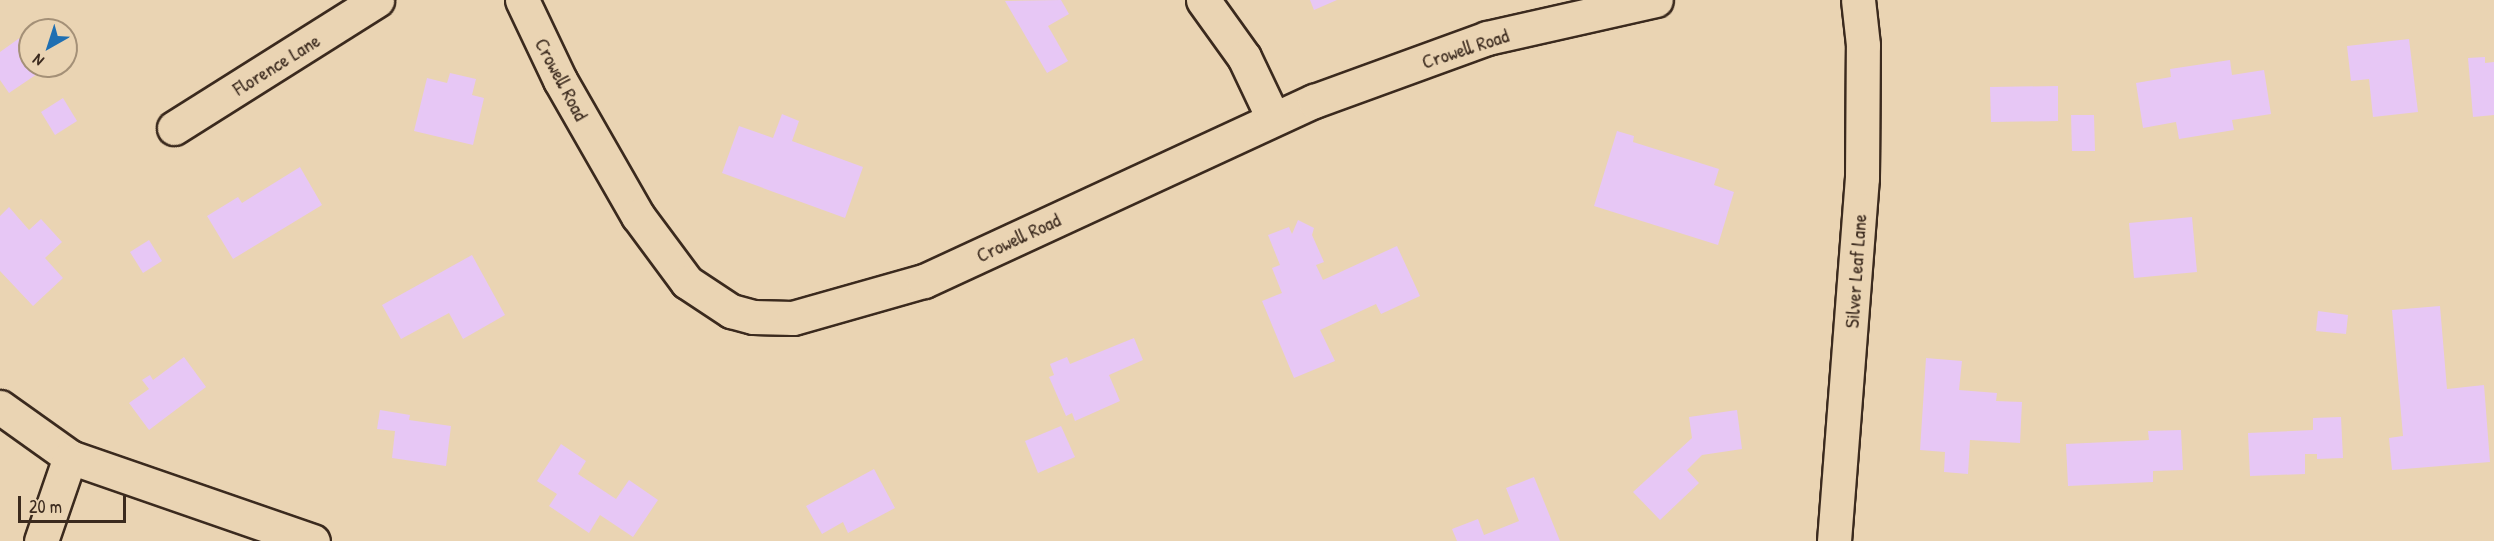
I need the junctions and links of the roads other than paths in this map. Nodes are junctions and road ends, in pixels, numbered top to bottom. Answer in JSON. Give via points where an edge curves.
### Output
{"nodes":[{"id":1,"x":378,"y":0,"type":"edge"},
{"id":2,"x":522,"y":0,"type":"edge"},
{"id":3,"x":1203,"y":0,"type":"edge"},
{"id":4,"x":1656,"y":0,"type":"edge"},
{"id":5,"x":1858,"y":0,"type":"edge"},
{"id":6,"x":1273,"y":118,"type":"junction"},
{"id":7,"x":174,"y":128,"type":"dead end"},
{"id":8,"x":0,"y":407,"type":"edge"},
{"id":9,"x":70,"y":457,"type":"junction"},
{"id":10,"x":41,"y":541,"type":"edge"},
{"id":11,"x":314,"y":541,"type":"edge"},
{"id":12,"x":1834,"y":541,"type":"edge"}],
"edges":[{"from":1,"to":7,"type":"street","name":"Florence Lane"},
{"from":2,"to":6,"type":"street","name":"Crowell Road","via":[[560,80],[658,243],[687,282],[731,311],[753,317],[793,318],[924,281]]},
{"from":3,"to":6,"type":"street","via":[[1244,57]]},
{"from":4,"to":6,"type":"street","name":"Crowell Road","via":[[1487,38]]},
{"from":5,"to":12,"type":"street","name":"Silver Leaf Lane","via":[[1863,45],[1862,178]]},
{"from":8,"to":9,"type":"street"},
{"from":9,"to":10,"type":"street"},
{"from":9,"to":11,"type":"street"}]}
